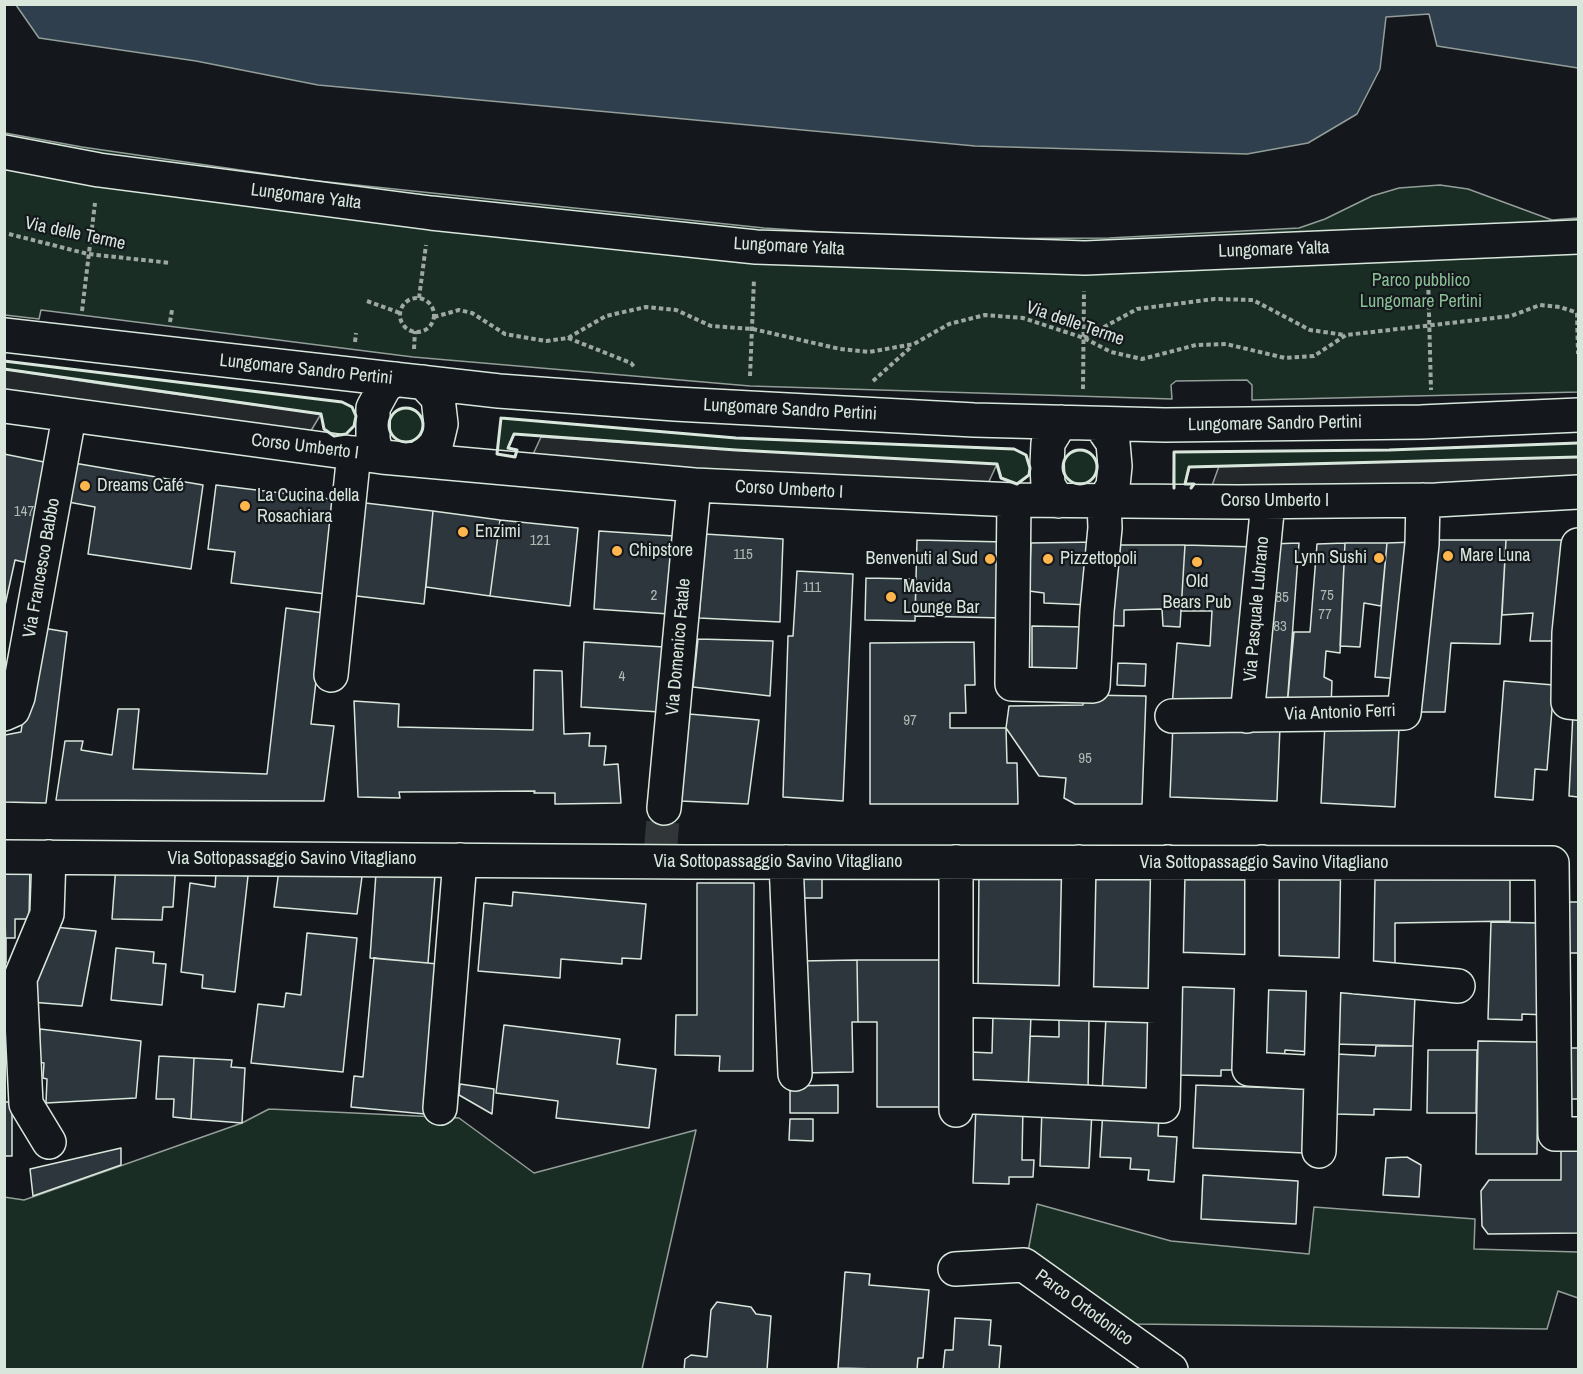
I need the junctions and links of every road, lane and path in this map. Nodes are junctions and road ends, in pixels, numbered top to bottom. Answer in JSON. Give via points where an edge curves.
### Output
{"nodes":[{"id":1,"x":4,"y":152,"type":"edge"},
{"id":2,"x":99,"y":170,"type":"junction"},
{"id":3,"x":431,"y":213,"type":"junction"},
{"id":4,"x":9,"y":234,"type":"dead end"},
{"id":5,"x":1578,"y":237,"type":"edge"},
{"id":6,"x":1427,"y":244,"type":"junction"},
{"id":7,"x":756,"y":247,"type":"junction"},
{"id":8,"x":88,"y":255,"type":"junction"},
{"id":9,"x":1084,"y":258,"type":"junction"},
{"id":10,"x":171,"y":263,"type":"dead end"},
{"id":11,"x":419,"y":298,"type":"junction"},
{"id":12,"x":367,"y":301,"type":"dead end"},
{"id":13,"x":400,"y":313,"type":"junction"},
{"id":14,"x":1578,"y":313,"type":"edge"},
{"id":15,"x":82,"y":316,"type":"dead end"},
{"id":16,"x":434,"y":317,"type":"junction"},
{"id":17,"x":1429,"y":326,"type":"junction"},
{"id":18,"x":753,"y":329,"type":"junction"},
{"id":19,"x":4,"y":334,"type":"edge"},
{"id":20,"x":1346,"y":335,"type":"junction"},
{"id":21,"x":568,"y":338,"type":"junction"},
{"id":22,"x":1084,"y":338,"type":"junction"},
{"id":23,"x":914,"y":344,"type":"junction"},
{"id":24,"x":1578,"y":354,"type":"edge"},
{"id":25,"x":637,"y":370,"type":"dead end"},
{"id":26,"x":409,"y":381,"type":"junction"},
{"id":27,"x":870,"y":383,"type":"dead end"},
{"id":28,"x":750,"y":386,"type":"dead end"},
{"id":29,"x":1431,"y":397,"type":"dead end"},
{"id":30,"x":4,"y":406,"type":"edge"},
{"id":31,"x":1081,"y":415,"type":"junction"},
{"id":32,"x":1578,"y":415,"type":"edge"},
{"id":33,"x":69,"y":417,"type":"junction"},
{"id":34,"x":368,"y":455,"type":"junction"},
{"id":35,"x":417,"y":460,"type":"junction"},
{"id":36,"x":694,"y":486,"type":"junction"},
{"id":37,"x":1578,"y":492,"type":"edge"},
{"id":38,"x":1014,"y":500,"type":"junction"},
{"id":39,"x":1423,"y":500,"type":"junction"},
{"id":40,"x":1058,"y":501,"type":"junction"},
{"id":41,"x":1104,"y":501,"type":"junction"},
{"id":42,"x":1268,"y":502,"type":"junction"},
{"id":43,"x":1578,"y":545,"type":"edge"},
{"id":44,"x":331,"y":675,"type":"dead end"},
{"id":45,"x":1578,"y":703,"type":"edge"},
{"id":46,"x":4,"y":714,"type":"edge"},
{"id":47,"x":1172,"y":716,"type":"dead end"},
{"id":48,"x":1247,"y":716,"type":"junction"},
{"id":49,"x":664,"y":808,"type":"tunnel mouth"},
{"id":50,"x":4,"y":857,"type":"edge"},
{"id":51,"x":49,"y":857,"type":"junction"},
{"id":52,"x":460,"y":860,"type":"junction"},
{"id":53,"x":786,"y":862,"type":"junction"},
{"id":54,"x":956,"y":862,"type":"junction"},
{"id":55,"x":1079,"y":862,"type":"junction"},
{"id":56,"x":1168,"y":862,"type":"junction"},
{"id":57,"x":1262,"y":862,"type":"junction"},
{"id":58,"x":1358,"y":863,"type":"junction"},
{"id":59,"x":1566,"y":965,"type":"edge"},
{"id":60,"x":1166,"y":969,"type":"junction"},
{"id":61,"x":1257,"y":972,"type":"junction"},
{"id":62,"x":1324,"y":975,"type":"junction"},
{"id":63,"x":1356,"y":977,"type":"junction"},
{"id":64,"x":1458,"y":986,"type":"dead end"},
{"id":65,"x":956,"y":1000,"type":"junction"},
{"id":66,"x":1076,"y":1003,"type":"junction"},
{"id":67,"x":1165,"y":1006,"type":"junction"},
{"id":68,"x":1321,"y":1073,"type":"junction"},
{"id":69,"x":795,"y":1074,"type":"dead end"},
{"id":70,"x":440,"y":1108,"type":"dead end"},
{"id":71,"x":1577,"y":1119,"type":"edge"},
{"id":72,"x":49,"y":1142,"type":"dead end"},
{"id":73,"x":1319,"y":1151,"type":"dead end"},
{"id":74,"x":956,"y":1269,"type":"dead end"},
{"id":75,"x":1171,"y":1370,"type":"edge"}],
"edges":[{"from":1,"to":2,"type":"street","name":"Lungomare Yalta"},
{"from":2,"to":3,"type":"street","name":"Lungomare Yalta"},
{"from":2,"to":8,"type":"path"},
{"from":3,"to":7,"type":"street","name":"Lungomare Yalta"},
{"from":3,"to":11,"type":"path"},
{"from":4,"to":8,"type":"path","name":"Via delle Terme"},
{"from":5,"to":6,"type":"street","name":"Lungomare Yalta"},
{"from":6,"to":9,"type":"street","name":"Lungomare Yalta"},
{"from":6,"to":17,"type":"path"},
{"from":7,"to":9,"type":"street","name":"Lungomare Yalta"},
{"from":7,"to":18,"type":"path"},
{"from":8,"to":10,"type":"path","name":"Via delle Terme"},
{"from":8,"to":15,"type":"path"},
{"from":9,"to":22,"type":"path"},
{"from":11,"to":13,"type":"path","via":[[405,303]]},
{"from":11,"to":16,"type":"path","via":[[429,302]]},
{"from":12,"to":13,"type":"path"},
{"from":13,"to":16,"type":"path","via":[[406,327],[415,331],[430,326]]},
{"from":14,"to":17,"type":"path","name":"Via delle Terme","via":[[1540,305],[1511,316]]},
{"from":14,"to":24,"type":"path"},
{"from":16,"to":21,"type":"path","name":"Via delle Terme","via":[[459,310],[472,313],[505,334],[546,341]]},
{"from":17,"to":20,"type":"path","name":"Via delle Terme"},
{"from":17,"to":29,"type":"path"},
{"from":18,"to":21,"type":"path","name":"Via delle Terme","via":[[711,326],[676,310],[646,307],[606,316]]},
{"from":18,"to":23,"type":"path","name":"Via delle Terme","via":[[868,352]]},
{"from":18,"to":28,"type":"path"},
{"from":19,"to":26,"type":"street","name":"Lungomare Sandro Pertini"},
{"from":20,"to":22,"type":"path","name":"Via delle Terme","via":[[1314,356],[1285,358],[1226,344],[1196,345],[1142,359],[1111,352]]},
{"from":20,"to":22,"type":"path","via":[[1310,330],[1253,300],[1214,299],[1137,309]]},
{"from":21,"to":25,"type":"path","via":[[631,363]]},
{"from":22,"to":23,"type":"path","name":"Via delle Terme","via":[[1023,318],[985,315],[948,324]]},
{"from":22,"to":31,"type":"path"},
{"from":23,"to":27,"type":"path"},
{"from":26,"to":31,"type":"street","name":"Lungomare Sandro Pertini","via":[[675,404],[974,420]]},
{"from":26,"to":34,"type":"street","via":[[385,386],[373,408],[375,448]]},
{"from":26,"to":35,"type":"street","via":[[438,398],[441,424],[436,445]]},
{"from":30,"to":33,"type":"street","name":"Corso Umberto I"},
{"from":31,"to":32,"type":"street","name":"Lungomare Sandro Pertini","via":[[1421,422]]},
{"from":31,"to":40,"type":"street","via":[[1048,443],[1048,484]]},
{"from":31,"to":41,"type":"street","via":[[1113,443],[1113,486]]},
{"from":33,"to":34,"type":"street","name":"Corso Umberto I"},
{"from":33,"to":46,"type":"street","name":"Via Francesco Babbo","via":[[18,697],[13,710]]},
{"from":34,"to":35,"type":"street","name":"Corso Umberto I"},
{"from":34,"to":44,"type":"street"},
{"from":35,"to":36,"type":"street","name":"Corso Umberto I"},
{"from":36,"to":38,"type":"street","name":"Corso Umberto I"},
{"from":36,"to":49,"type":"street","name":"Via Domenico Fatale"},
{"from":37,"to":39,"type":"street","name":"Corso Umberto I"},
{"from":38,"to":40,"type":"street","name":"Corso Umberto I"},
{"from":38,"to":41,"type":"street","via":[[1012,684],[1093,686]]},
{"from":39,"to":42,"type":"street","name":"Corso Umberto I"},
{"from":39,"to":48,"type":"street","name":"Via Antonio Ferri","via":[[1404,713]]},
{"from":40,"to":41,"type":"street","name":"Corso Umberto I"},
{"from":41,"to":42,"type":"street","name":"Corso Umberto I"},
{"from":42,"to":48,"type":"street","name":"Via Pasquale Lubrano"},
{"from":43,"to":45,"type":"street","via":[[1569,633],[1568,702]]},
{"from":47,"to":48,"type":"street","name":"Via Antonio Ferri"},
{"from":50,"to":51,"type":"street","name":"Via Sottopassaggio Savino Vitagliano"},
{"from":51,"to":52,"type":"street","name":"Via Sottopassaggio Savino Vitagliano"},
{"from":51,"to":72,"type":"street","via":[[46,914],[20,979],[26,1104]]},
{"from":52,"to":53,"type":"street","name":"Via Sottopassaggio Savino Vitagliano","via":[[660,858]]},
{"from":52,"to":70,"type":"street"},
{"from":53,"to":54,"type":"street","name":"Via Sottopassaggio Savino Vitagliano"},
{"from":53,"to":69,"type":"street"},
{"from":54,"to":55,"type":"street","name":"Via Sottopassaggio Savino Vitagliano"},
{"from":54,"to":65,"type":"street"},
{"from":55,"to":56,"type":"street","name":"Via Sottopassaggio Savino Vitagliano"},
{"from":55,"to":66,"type":"street"},
{"from":56,"to":57,"type":"street","name":"Via Sottopassaggio Savino Vitagliano"},
{"from":56,"to":60,"type":"street"},
{"from":57,"to":58,"type":"street","name":"Via Sottopassaggio Savino Vitagliano"},
{"from":57,"to":61,"type":"street"},
{"from":58,"to":59,"type":"street","name":"Via Sottopassaggio Savino Vitagliano","via":[[1552,863]]},
{"from":58,"to":63,"type":"street"},
{"from":59,"to":71,"type":"street","via":[[1555,1134]]},
{"from":60,"to":61,"type":"street"},
{"from":60,"to":67,"type":"street"},
{"from":61,"to":62,"type":"street"},
{"from":61,"to":68,"type":"street","via":[[1249,1069]]},
{"from":62,"to":63,"type":"street"},
{"from":62,"to":68,"type":"street"},
{"from":63,"to":64,"type":"street"},
{"from":65,"to":66,"type":"street"},
{"from":65,"to":67,"type":"street","via":[[956,1103],[1163,1106]]},
{"from":66,"to":67,"type":"street"},
{"from":68,"to":73,"type":"street"},
{"from":74,"to":75,"type":"street","name":"Parco Ortodonico","via":[[1024,1265]]}]}
